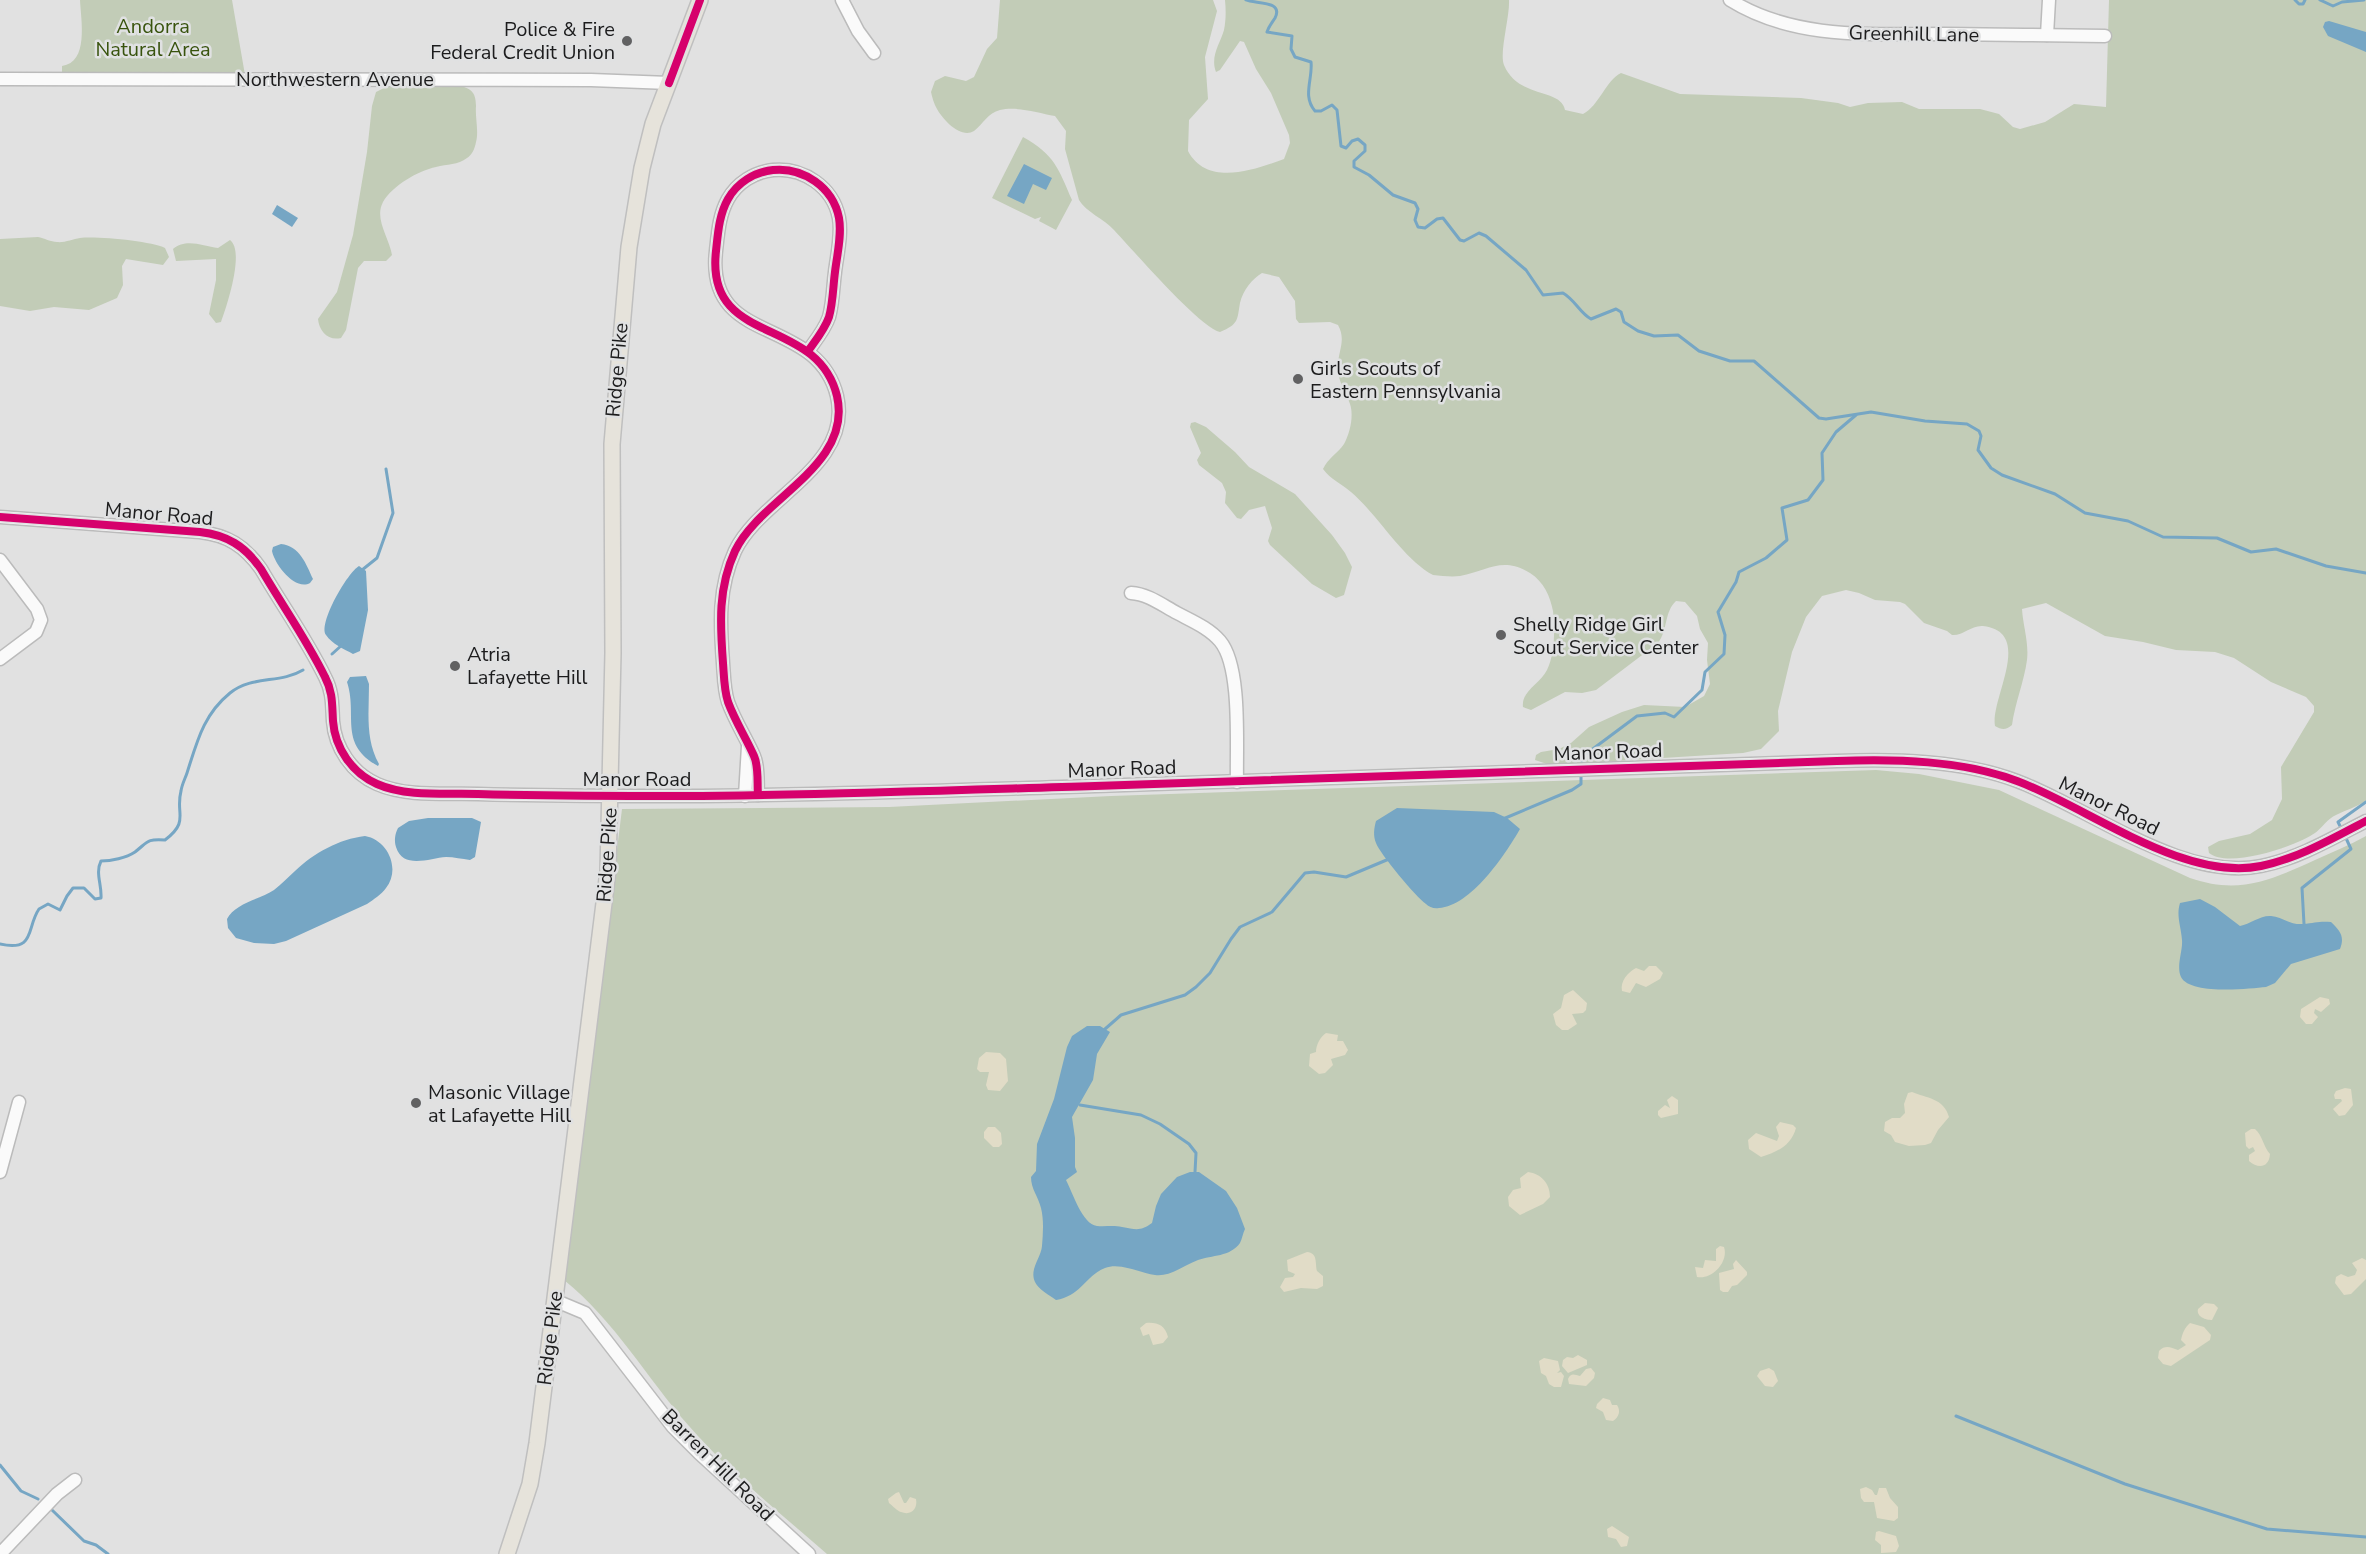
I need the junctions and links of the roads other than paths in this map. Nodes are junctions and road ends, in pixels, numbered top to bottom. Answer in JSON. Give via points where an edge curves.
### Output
{"nodes":[{"id":1,"x":700,"y":0,"type":"edge"},
{"id":2,"x":842,"y":0,"type":"edge"},
{"id":3,"x":1730,"y":0,"type":"edge"},
{"id":4,"x":2049,"y":0,"type":"edge"},
{"id":5,"x":2047,"y":35,"type":"junction"},
{"id":6,"x":2105,"y":36,"type":"dead end"},
{"id":7,"x":874,"y":53,"type":"dead end"},
{"id":8,"x":0,"y":79,"type":"edge"},
{"id":9,"x":669,"y":83,"type":"junction"},
{"id":10,"x":808,"y":351,"type":"junction"},
{"id":11,"x":0,"y":517,"type":"edge"},
{"id":12,"x":0,"y":560,"type":"edge"},
{"id":13,"x":1131,"y":593,"type":"dead end"},
{"id":14,"x":0,"y":659,"type":"edge"},
{"id":15,"x":1237,"y":782,"type":"junction"},
{"id":16,"x":751,"y":795,"type":"junction"},
{"id":17,"x":610,"y":796,"type":"junction"},
{"id":18,"x":2366,"y":821,"type":"edge"},
{"id":19,"x":19,"y":1102,"type":"dead end"},
{"id":20,"x":0,"y":1172,"type":"edge"},
{"id":21,"x":554,"y":1300,"type":"junction"},
{"id":22,"x":75,"y":1480,"type":"dead end"},
{"id":23,"x":0,"y":1554,"type":"edge"},
{"id":24,"x":507,"y":1554,"type":"edge"},
{"id":25,"x":809,"y":1554,"type":"edge"}],
"edges":[{"from":1,"to":9,"type":"main road","name":"Ridge Pike"},
{"from":2,"to":7,"type":"street"},
{"from":3,"to":5,"type":"street","name":"Greenhill Lane","via":[[1777,22],[1828,32]]},
{"from":4,"to":5,"type":"street"},
{"from":5,"to":6,"type":"street","name":"Greenhill Lane"},
{"from":8,"to":9,"type":"street","name":"Northwestern Avenue"},
{"from":9,"to":17,"type":"main road","name":"Ridge Pike","via":[[642,168],[629,247],[614,405]]},
{"from":10,"to":10,"type":"street","via":[[735,312],[722,297],[715,279],[719,223],[725,205],[741,183],[765,171],[790,171],[813,180],[832,200],[838,217],[839,241],[828,317]]},
{"from":10,"to":16,"type":"street","via":[[824,366],[836,394],[835,431],[828,448],[805,476],[748,529],[731,559],[722,591],[725,692],[756,763]]},
{"from":11,"to":17,"type":"street","name":"Manor Road","via":[[200,532],[236,543],[261,569],[323,672],[332,696],[336,738],[344,756],[362,775],[378,784],[448,794]]},
{"from":12,"to":14,"type":"street","via":[[41,620],[36,632]]},
{"from":13,"to":15,"type":"street","via":[[1144,595],[1199,624],[1220,641],[1228,654],[1234,683]]},
{"from":15,"to":16,"type":"street","name":"Manor Road"},
{"from":15,"to":18,"type":"street","name":"Manor Road","via":[[1846,760],[1913,761],[1999,775],[2181,858],[2230,869],[2273,863]]},
{"from":16,"to":17,"type":"street","name":"Manor Road"},
{"from":17,"to":21,"type":"main road","name":"Ridge Pike","via":[[608,871]]},
{"from":19,"to":20,"type":"street"},
{"from":21,"to":24,"type":"main road","name":"Ridge Pike","via":[[530,1484]]},
{"from":21,"to":25,"type":"street","name":"Barren Hill Road","via":[[585,1313],[673,1427]]},
{"from":22,"to":23,"type":"street"}]}
